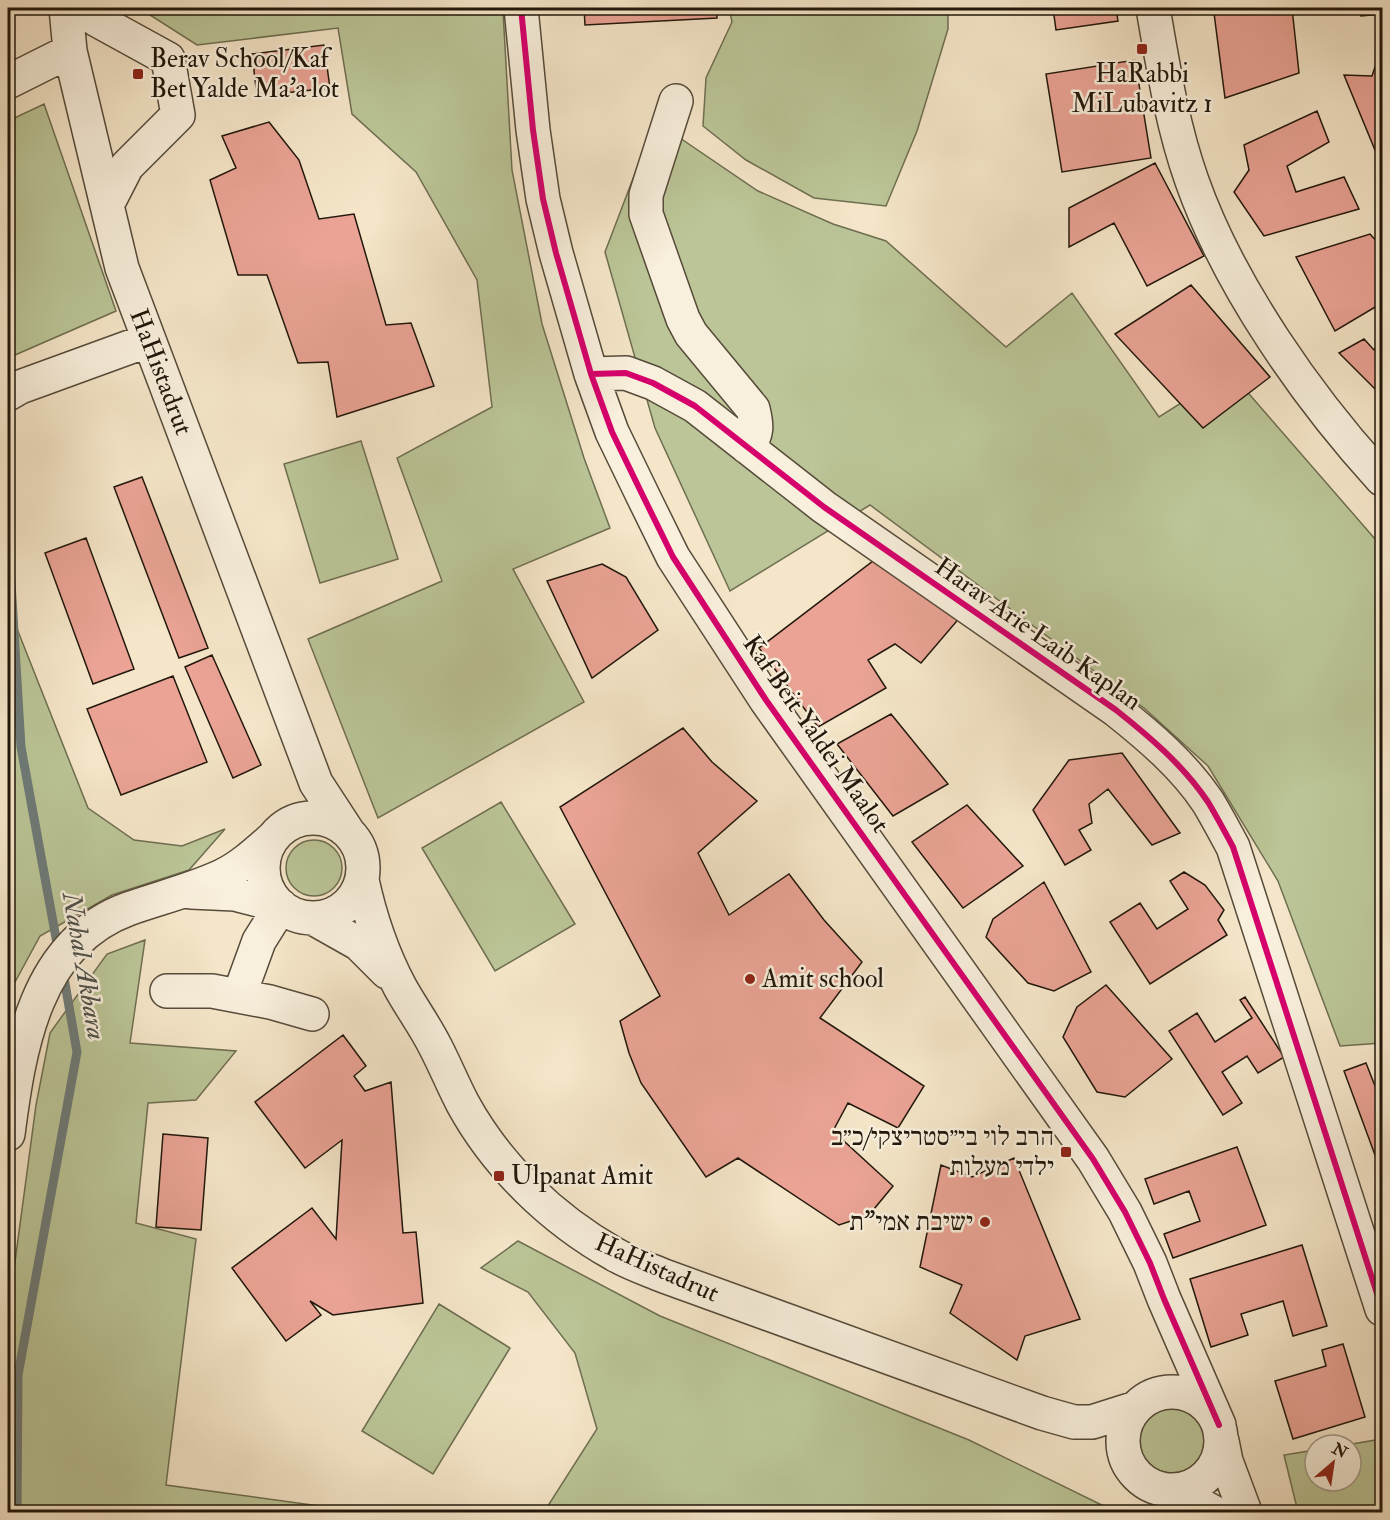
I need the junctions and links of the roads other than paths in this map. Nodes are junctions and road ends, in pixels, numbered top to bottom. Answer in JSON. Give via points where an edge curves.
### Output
{"nodes":[{"id":1,"x":66,"y":8,"type":"edge"},
{"id":2,"x":81,"y":8,"type":"edge"},
{"id":3,"x":521,"y":8,"type":"edge"},
{"id":4,"x":1153,"y":8,"type":"edge"},
{"id":5,"x":70,"y":51,"type":"junction"},
{"id":6,"x":8,"y":82,"type":"edge"},
{"id":7,"x":676,"y":100,"type":"dead end"},
{"id":8,"x":107,"y":205,"type":"junction"},
{"id":9,"x":149,"y":340,"type":"junction"},
{"id":10,"x":591,"y":374,"type":"junction"},
{"id":11,"x":8,"y":394,"type":"edge"},
{"id":12,"x":747,"y":447,"type":"junction"},
{"id":13,"x":1383,"y":479,"type":"edge"},
{"id":14,"x":295,"y":726,"type":"junction"},
{"id":15,"x":348,"y":832,"type":"junction"},
{"id":16,"x":277,"y":835,"type":"junction"},
{"id":17,"x":362,"y":880,"type":"junction"},
{"id":18,"x":178,"y":893,"type":"junction"},
{"id":19,"x":281,"y":906,"type":"junction"},
{"id":20,"x":313,"y":918,"type":"junction"},
{"id":21,"x":400,"y":987,"type":"junction"},
{"id":22,"x":167,"y":992,"type":"dead end"},
{"id":23,"x":239,"y":996,"type":"junction"},
{"id":24,"x":312,"y":1014,"type":"dead end"},
{"id":25,"x":8,"y":1134,"type":"edge"},
{"id":26,"x":1164,"y":1299,"type":"junction"},
{"id":27,"x":1383,"y":1309,"type":"edge"},
{"id":28,"x":1146,"y":1401,"type":"junction"},
{"id":29,"x":1024,"y":1407,"type":"junction"},
{"id":30,"x":1220,"y":1433,"type":"junction"},
{"id":31,"x":1132,"y":1470,"type":"junction"},
{"id":32,"x":1160,"y":1488,"type":"junction"},
{"id":33,"x":1213,"y":1512,"type":"edge"},
{"id":34,"x":1245,"y":1512,"type":"edge"}],
"edges":[{"from":1,"to":5,"type":"street","name":"HaHistadrut"},
{"from":2,"to":8,"type":"street","via":[[168,59],[178,115],[127,166]]},
{"from":3,"to":10,"type":"street","name":"Kaf Beit Yaldei Maalot","via":[[543,199]]},
{"from":4,"to":13,"type":"street","via":[[1173,117],[1192,181],[1214,232],[1272,337],[1315,398]]},
{"from":5,"to":6,"type":"street"},
{"from":5,"to":8,"type":"street","name":"HaHistadrut"},
{"from":7,"to":12,"type":"street","via":[[646,195],[646,214],[691,334],[753,409],[755,438]]},
{"from":8,"to":9,"type":"street","name":"HaHistadrut","via":[[122,268]]},
{"from":9,"to":11,"type":"street"},
{"from":9,"to":14,"type":"street","name":"HaHistadrut"},
{"from":10,"to":12,"type":"street","name":"Harav Arie Laib Kaplan","via":[[626,373],[653,383],[695,406]]},
{"from":10,"to":26,"type":"street","name":"Kaf Beit Yaldei Maalot","via":[[612,432],[673,557],[766,699],[1093,1160],[1125,1212]]},
{"from":12,"to":27,"type":"street","name":"Harav Arie Laib Kaplan","via":[[872,543],[1148,735],[1208,801],[1233,847]]},
{"from":14,"to":15,"type":"street","name":"HaHistadrut","via":[[316,783]]},
{"from":14,"to":16,"type":"street","name":"HaHistadrut","via":[[292,807]]},
{"from":15,"to":16,"type":"street","via":[[320,819],[303,819]]},
{"from":15,"to":17,"type":"street","via":[[363,863]]},
{"from":16,"to":18,"type":"street","via":[[224,875]]},
{"from":16,"to":19,"type":"street","via":[[265,854],[263,871],[270,893]]},
{"from":17,"to":20,"type":"street","via":[[347,905],[332,914]]},
{"from":17,"to":21,"type":"street","name":"HaHistadrut","via":[[374,927]]},
{"from":18,"to":19,"type":"street","via":[[235,894]]},
{"from":18,"to":25,"type":"street","via":[[125,910],[91,929],[63,955],[42,991],[26,1032]]},
{"from":19,"to":20,"type":"street","via":[[296,915]]},
{"from":19,"to":23,"type":"street","via":[[259,941]]},
{"from":20,"to":21,"type":"street","name":"HaHistadrut","via":[[358,944]]},
{"from":21,"to":29,"type":"street","name":"HaHistadrut","via":[[488,1142],[545,1206],[576,1229],[615,1254],[664,1276]]},
{"from":22,"to":23,"type":"street","via":[[212,991]]},
{"from":23,"to":24,"type":"street"},
{"from":26,"to":28,"type":"street","name":"Kaf Beit Yaldei Maalot","via":[[1171,1334],[1170,1355]]},
{"from":26,"to":30,"type":"street","name":"Kaf Beit Yaldei Maalot"},
{"from":28,"to":29,"type":"street","name":"HaHistadrut","via":[[1092,1422],[1074,1422]]},
{"from":28,"to":30,"type":"street","name":"HaHistadrut","via":[[1176,1391],[1192,1396],[1211,1411]]},
{"from":28,"to":31,"type":"street","name":"Kaf Beit Yaldei Maalot","via":[[1124,1425],[1122,1443]]},
{"from":29,"to":31,"type":"street","name":"HaHistadrut","via":[[1069,1428]]},
{"from":30,"to":32,"type":"street","via":[[1217,1461],[1208,1475],[1183,1490]]},
{"from":30,"to":34,"type":"street","name":"Kaf Beit Yaldei Maalot"},
{"from":31,"to":32,"type":"street","name":"HaHistadrut","via":[[1144,1482]]},
{"from":32,"to":33,"type":"street","name":"HaHistadrut"}]}
